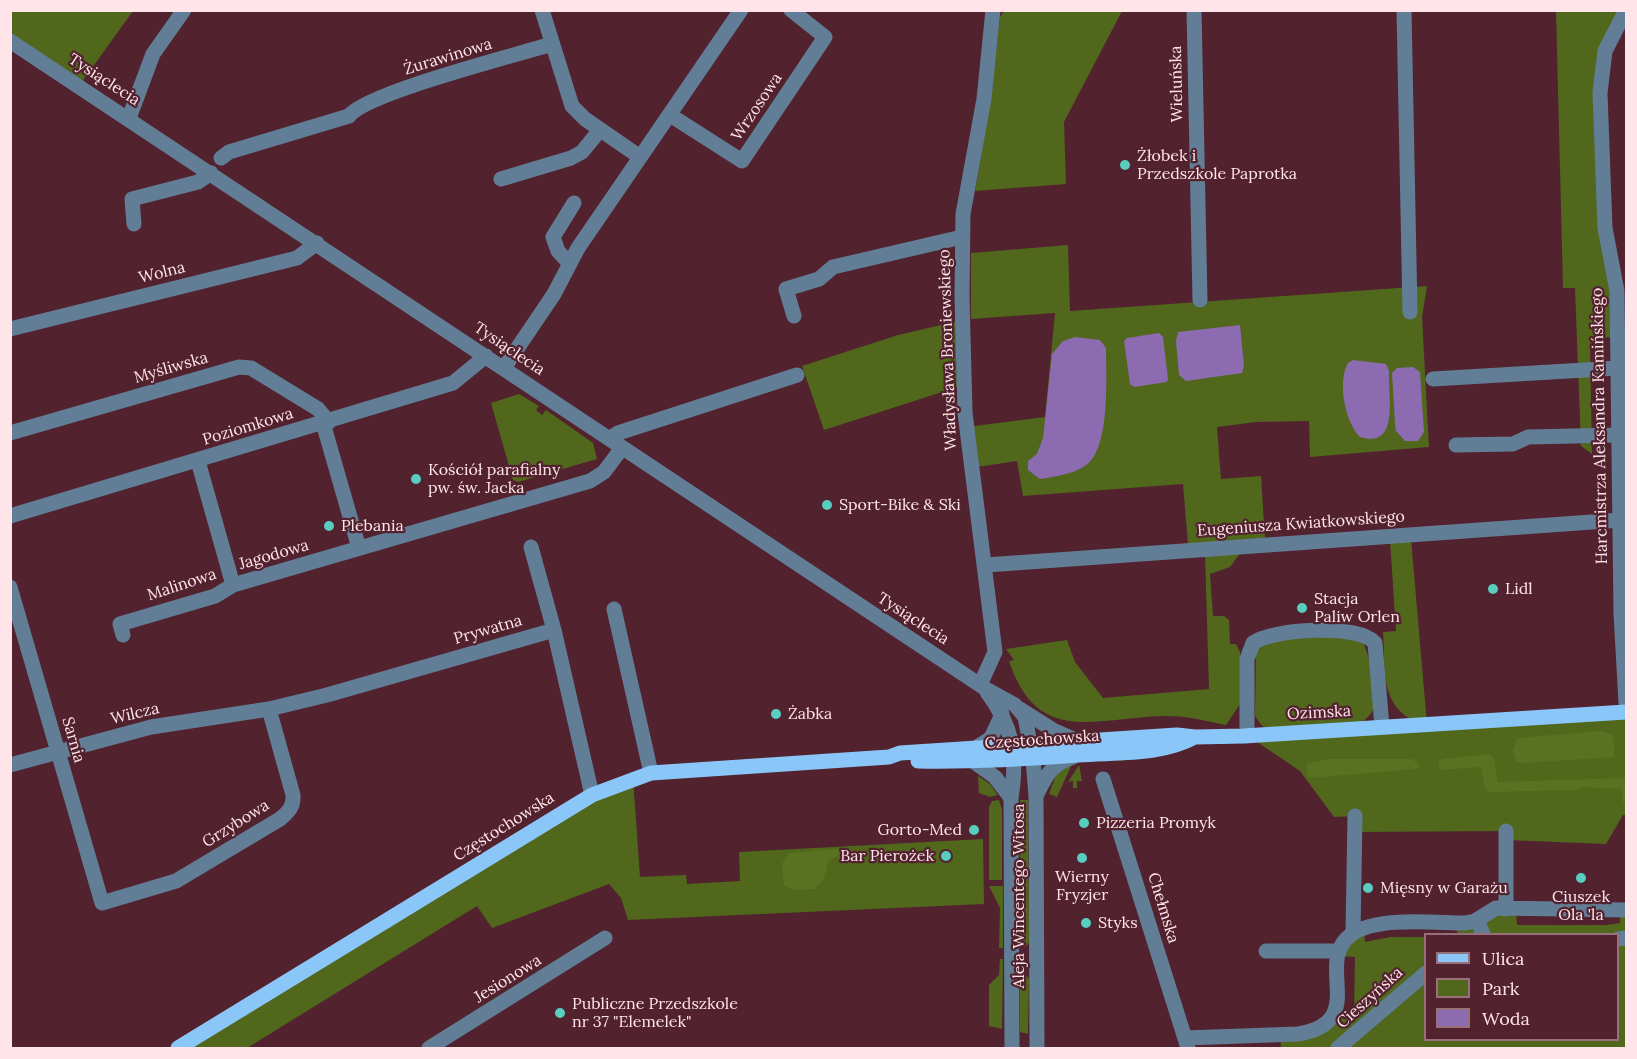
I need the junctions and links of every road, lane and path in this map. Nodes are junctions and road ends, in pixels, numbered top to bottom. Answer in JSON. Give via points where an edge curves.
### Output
{"nodes":[{"id":1,"x":184,"y":10,"type":"edge"},
{"id":2,"x":542,"y":10,"type":"edge"},
{"id":3,"x":741,"y":10,"type":"edge"},
{"id":4,"x":791,"y":10,"type":"edge"},
{"id":5,"x":993,"y":10,"type":"edge"},
{"id":6,"x":1194,"y":10,"type":"edge"},
{"id":7,"x":1404,"y":10,"type":"edge"},
{"id":8,"x":1626,"y":10,"type":"edge"},
{"id":9,"x":10,"y":41,"type":"edge"},
{"id":10,"x":552,"y":44,"type":"junction"},
{"id":11,"x":669,"y":115,"type":"junction"},
{"id":12,"x":129,"y":118,"type":"junction"},
{"id":13,"x":600,"y":130,"type":"junction"},
{"id":14,"x":640,"y":157,"type":"junction"},
{"id":15,"x":221,"y":158,"type":"dead end"},
{"id":16,"x":211,"y":173,"type":"junction"},
{"id":17,"x":501,"y":179,"type":"dead end"},
{"id":18,"x":574,"y":202,"type":"dead end"},
{"id":19,"x":134,"y":224,"type":"dead end"},
{"id":20,"x":962,"y":237,"type":"junction"},
{"id":21,"x":317,"y":243,"type":"junction"},
{"id":22,"x":569,"y":264,"type":"junction"},
{"id":23,"x":1200,"y":300,"type":"dead end"},
{"id":24,"x":1410,"y":312,"type":"dead end"},
{"id":25,"x":794,"y":315,"type":"dead end"},
{"id":26,"x":1622,"y":322,"type":"edge"},
{"id":27,"x":10,"y":329,"type":"edge"},
{"id":28,"x":486,"y":356,"type":"junction"},
{"id":29,"x":504,"y":368,"type":"junction"},
{"id":30,"x":1618,"y":369,"type":"junction"},
{"id":31,"x":797,"y":375,"type":"dead end"},
{"id":32,"x":1433,"y":379,"type":"dead end"},
{"id":33,"x":326,"y":423,"type":"junction"},
{"id":34,"x":10,"y":433,"type":"edge"},
{"id":35,"x":1619,"y":435,"type":"junction"},
{"id":36,"x":616,"y":443,"type":"junction"},
{"id":37,"x":1456,"y":446,"type":"dead end"},
{"id":38,"x":198,"y":461,"type":"junction"},
{"id":39,"x":10,"y":516,"type":"edge"},
{"id":40,"x":1620,"y":520,"type":"junction"},
{"id":41,"x":531,"y":547,"type":"dead end"},
{"id":42,"x":359,"y":548,"type":"junction"},
{"id":43,"x":986,"y":565,"type":"junction"},
{"id":44,"x":233,"y":585,"type":"junction"},
{"id":45,"x":10,"y":587,"type":"edge"},
{"id":46,"x":614,"y":609,"type":"dead end"},
{"id":47,"x":1624,"y":613,"type":"edge"},
{"id":48,"x":121,"y":629,"type":"dead end"},
{"id":49,"x":554,"y":630,"type":"junction"},
{"id":50,"x":983,"y":687,"type":"junction"},
{"id":51,"x":1626,"y":703,"type":"edge"},
{"id":52,"x":1015,"y":705,"type":"junction"},
{"id":53,"x":269,"y":709,"type":"junction"},
{"id":54,"x":1626,"y":712,"type":"edge"},
{"id":55,"x":1002,"y":714,"type":"junction"},
{"id":56,"x":1383,"y":727,"type":"junction"},
{"id":57,"x":1247,"y":735,"type":"junction"},
{"id":58,"x":1030,"y":744,"type":"junction"},
{"id":59,"x":1079,"y":748,"type":"junction"},
{"id":60,"x":57,"y":751,"type":"junction"},
{"id":61,"x":1014,"y":753,"type":"junction"},
{"id":62,"x":974,"y":755,"type":"junction"},
{"id":63,"x":1033,"y":760,"type":"junction"},
{"id":64,"x":10,"y":765,"type":"edge"},
{"id":65,"x":651,"y":773,"type":"junction"},
{"id":66,"x":1103,"y":779,"type":"dead end"},
{"id":67,"x":592,"y":795,"type":"junction"},
{"id":68,"x":1036,"y":796,"type":"junction"},
{"id":69,"x":1011,"y":798,"type":"junction"},
{"id":70,"x":1355,"y":816,"type":"dead end"},
{"id":71,"x":1506,"y":831,"type":"dead end"},
{"id":72,"x":102,"y":903,"type":"joint"},
{"id":73,"x":1506,"y":909,"type":"junction"},
{"id":74,"x":1626,"y":910,"type":"edge"},
{"id":75,"x":1477,"y":920,"type":"junction"},
{"id":76,"x":1353,"y":933,"type":"junction"},
{"id":77,"x":1483,"y":933,"type":"edge"},
{"id":78,"x":604,"y":938,"type":"dead end"},
{"id":79,"x":1266,"y":951,"type":"dead end"},
{"id":80,"x":1339,"y":951,"type":"junction"},
{"id":81,"x":1037,"y":958,"type":"junction"},
{"id":82,"x":1012,"y":959,"type":"junction"},
{"id":83,"x":1424,"y":974,"type":"edge"},
{"id":84,"x":1186,"y":1043,"type":"edge"},
{"id":85,"x":178,"y":1048,"type":"edge"},
{"id":86,"x":429,"y":1048,"type":"edge"},
{"id":87,"x":1012,"y":1048,"type":"edge"},
{"id":88,"x":1037,"y":1048,"type":"edge"},
{"id":89,"x":1338,"y":1048,"type":"edge"}],
"edges":[{"from":1,"to":12,"type":"street","via":[[153,54]]},
{"from":2,"to":10,"type":"street"},
{"from":3,"to":11,"type":"street"},
{"from":4,"to":11,"type":"street","name":"Wrzosowa","via":[[825,37],[742,161]]},
{"from":5,"to":20,"type":"street","name":"Władysława Broniewskiego","via":[[984,99],[966,192]]},
{"from":6,"to":23,"type":"street","name":"Wieluńska"},
{"from":7,"to":24,"type":"street"},
{"from":8,"to":26,"type":"street","name":"Harcmistrza Aleksandra Kamińskiego","via":[[1605,51],[1600,93],[1605,228]]},
{"from":9,"to":12,"type":"street","name":"Tysiąclecia"},
{"from":10,"to":13,"type":"street","via":[[572,106]]},
{"from":10,"to":15,"type":"street","name":"Żurawinowa","via":[[404,89],[355,108],[349,116],[229,152]]},
{"from":11,"to":14,"type":"street"},
{"from":12,"to":16,"type":"street","name":"Tysiąclecia"},
{"from":13,"to":14,"type":"street"},
{"from":13,"to":17,"type":"street","via":[[576,155]]},
{"from":14,"to":22,"type":"street"},
{"from":16,"to":19,"type":"street","via":[[198,182],[132,200]]},
{"from":16,"to":21,"type":"street","name":"Tysiąclecia"},
{"from":18,"to":22,"type":"street","via":[[553,237]]},
{"from":20,"to":25,"type":"street","via":[[833,267],[819,279],[786,289]]},
{"from":20,"to":43,"type":"street","name":"Władysława Broniewskiego","via":[[965,413]]},
{"from":21,"to":27,"type":"street","name":"Wolna","via":[[297,258]]},
{"from":21,"to":28,"type":"street","name":"Tysiąclecia"},
{"from":22,"to":29,"type":"street","via":[[554,294]]},
{"from":26,"to":30,"type":"street","name":"Harcmistrza Aleksandra Kamińskiego"},
{"from":28,"to":29,"type":"street","name":"Tysiąclecia"},
{"from":28,"to":33,"type":"street","name":"Poziomkowa","via":[[453,383]]},
{"from":29,"to":36,"type":"street","name":"Tysiąclecia"},
{"from":30,"to":32,"type":"street"},
{"from":30,"to":35,"type":"street","name":"Harcmistrza Aleksandra Kamińskiego"},
{"from":31,"to":36,"type":"street","via":[[618,433]]},
{"from":33,"to":34,"type":"street","name":"Myśliwska","via":[[318,409],[251,368],[239,367]]},
{"from":33,"to":38,"type":"street","name":"Poziomkowa"},
{"from":33,"to":42,"type":"street"},
{"from":35,"to":37,"type":"street","via":[[1528,437],[1513,444]]},
{"from":35,"to":40,"type":"street","name":"Harcmistrza Aleksandra Kamińskiego"},
{"from":36,"to":42,"type":"street","name":"Jagodowa","via":[[604,472],[590,481]]},
{"from":36,"to":50,"type":"street","name":"Tysiąclecia"},
{"from":38,"to":39,"type":"street","name":"Poziomkowa"},
{"from":38,"to":44,"type":"street","name":"Malinowa"},
{"from":40,"to":43,"type":"street","name":"Eugeniusza Kwiatkowskiego"},
{"from":40,"to":47,"type":"street","name":"Harcmistrza Aleksandra Kamińskiego"},
{"from":41,"to":49,"type":"street"},
{"from":42,"to":44,"type":"street","name":"Jagodowa"},
{"from":43,"to":50,"type":"street","name":"Władysława Broniewskiego","via":[[995,652]]},
{"from":44,"to":48,"type":"street","name":"Malinowa","via":[[215,596]]},
{"from":45,"to":60,"type":"street","name":"Sarnia"},
{"from":46,"to":65,"type":"street"},
{"from":47,"to":51,"type":"street","name":"Harcmistrza Aleksandra Kamińskiego"},
{"from":49,"to":53,"type":"street","name":"Prywatna"},
{"from":49,"to":67,"type":"street"},
{"from":50,"to":52,"type":"street","name":"Tysiąclecia"},
{"from":50,"to":55,"type":"street","name":"Tysiąclecia"},
{"from":52,"to":58,"type":"street","via":[[1025,717]]},
{"from":52,"to":59,"type":"street","name":"Tysiąclecia"},
{"from":53,"to":60,"type":"street","name":"Wilcza","via":[[151,727]]},
{"from":53,"to":72,"type":"street","name":"Grzybowa","via":[[293,795],[289,811],[176,881]]},
{"from":54,"to":56,"type":"main road","name":"Ozimska"},
{"from":55,"to":61,"type":"street","name":"Tysiąclecia"},
{"from":55,"to":62,"type":"street","via":[[991,738]]},
{"from":56,"to":57,"type":"main road","name":"Ozimska"},
{"from":56,"to":57,"type":"street","via":[[1375,643],[1358,632],[1340,630],[1269,635],[1253,643],[1247,659]]},
{"from":57,"to":59,"type":"main road","name":"Ozimska","via":[[1177,735]]},
{"from":58,"to":59,"type":"main road","name":"Ozimska"},
{"from":58,"to":61,"type":"main road","name":"Ozimska"},
{"from":58,"to":63,"type":"street","name":"Aleja Wincentego Witosa"},
{"from":59,"to":63,"type":"main road","name":"Częstochowska"},
{"from":59,"to":68,"type":"street","via":[[1048,770]]},
{"from":60,"to":64,"type":"street","name":"Wilcza"},
{"from":60,"to":72,"type":"street","name":"Sarnia"},
{"from":61,"to":62,"type":"main road","name":"Częstochowska"},
{"from":61,"to":63,"type":"main road","name":"Częstochowska"},
{"from":61,"to":69,"type":"street","name":"Aleja Wincentego Witosa"},
{"from":62,"to":65,"type":"main road","name":"Częstochowska","via":[[900,753],[889,757]]},
{"from":62,"to":69,"type":"street"},
{"from":63,"to":68,"type":"street","name":"Aleja Wincentego Witosa"},
{"from":65,"to":67,"type":"main road","name":"Częstochowska"},
{"from":66,"to":84,"type":"street","name":"Chełmska"},
{"from":67,"to":85,"type":"main road","name":"Częstochowska"},
{"from":68,"to":81,"type":"street","name":"Aleja Wincentego Witosa"},
{"from":69,"to":82,"type":"street","name":"Aleja Wincentego Witosa"},
{"from":70,"to":76,"type":"street"},
{"from":71,"to":73,"type":"street"},
{"from":73,"to":74,"type":"street"},
{"from":73,"to":75,"type":"street","via":[[1496,908]]},
{"from":75,"to":76,"type":"street","via":[[1398,922]]},
{"from":75,"to":77,"type":"street"},
{"from":76,"to":80,"type":"street"},
{"from":78,"to":86,"type":"street","name":"Jesionowa"},
{"from":79,"to":80,"type":"street"},
{"from":80,"to":84,"type":"street","via":[[1337,1008],[1328,1023],[1298,1034]]},
{"from":81,"to":82,"type":"street"},
{"from":81,"to":88,"type":"street","name":"Aleja Wincentego Witosa"},
{"from":82,"to":87,"type":"street","name":"Aleja Wincentego Witosa"},
{"from":83,"to":89,"type":"street","name":"Cieszyńska"}]}
